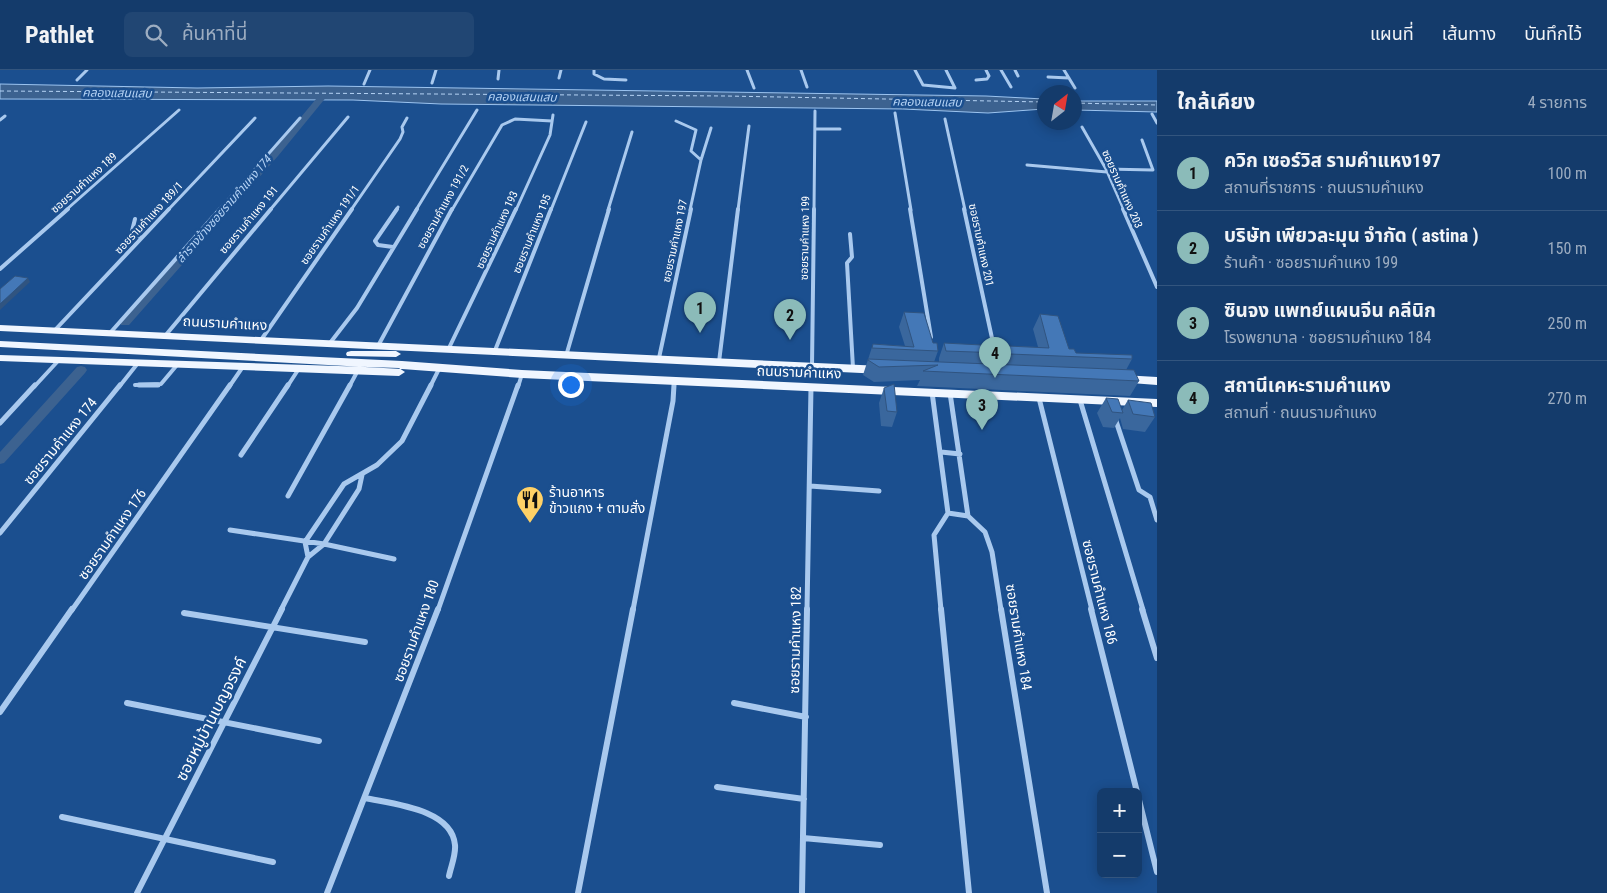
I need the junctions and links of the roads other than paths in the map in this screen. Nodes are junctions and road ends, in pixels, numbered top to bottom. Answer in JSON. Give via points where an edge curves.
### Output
{"nodes":[{"id":1,"x":87,"y":70,"type":"edge"},
{"id":2,"x":370,"y":70,"type":"edge"},
{"id":3,"x":436,"y":70,"type":"edge"},
{"id":4,"x":500,"y":70,"type":"edge"},
{"id":5,"x":561,"y":70,"type":"edge"},
{"id":6,"x":594,"y":70,"type":"edge"},
{"id":7,"x":747,"y":70,"type":"edge"},
{"id":8,"x":801,"y":70,"type":"edge"},
{"id":9,"x":915,"y":70,"type":"edge"},
{"id":10,"x":946,"y":70,"type":"edge"},
{"id":11,"x":986,"y":70,"type":"edge"},
{"id":12,"x":1001,"y":70,"type":"edge"},
{"id":13,"x":1015,"y":70,"type":"edge"},
{"id":14,"x":1064,"y":70,"type":"edge"},
{"id":15,"x":1018,"y":76,"type":"dead end"},
{"id":16,"x":560,"y":78,"type":"dead end"},
{"id":17,"x":1048,"y":78,"type":"dead end"},
{"id":18,"x":1069,"y":78,"type":"junction"},
{"id":19,"x":498,"y":79,"type":"dead end"},
{"id":20,"x":77,"y":80,"type":"dead end"},
{"id":21,"x":626,"y":80,"type":"dead end"},
{"id":22,"x":976,"y":80,"type":"dead end"},
{"id":23,"x":432,"y":83,"type":"dead end"},
{"id":24,"x":364,"y":84,"type":"dead end"},
{"id":25,"x":1073,"y":85,"type":"edge"},
{"id":26,"x":807,"y":87,"type":"dead end"},
{"id":27,"x":1011,"y":87,"type":"dead end"},
{"id":28,"x":754,"y":88,"type":"dead end"},
{"id":29,"x":179,"y":110,"type":"dead end"},
{"id":30,"x":477,"y":110,"type":"dead end"},
{"id":31,"x":815,"y":111,"type":"dead end"},
{"id":32,"x":895,"y":113,"type":"dead end"},
{"id":33,"x":1152,"y":114,"type":"dead end"},
{"id":34,"x":553,"y":115,"type":"dead end"},
{"id":35,"x":5,"y":116,"type":"dead end"},
{"id":36,"x":348,"y":117,"type":"dead end"},
{"id":37,"x":255,"y":118,"type":"dead end"},
{"id":38,"x":300,"y":118,"type":"dead end"},
{"id":39,"x":407,"y":118,"type":"dead end"},
{"id":40,"x":945,"y":119,"type":"dead end"},
{"id":41,"x":0,"y":120,"type":"edge"},
{"id":42,"x":552,"y":121,"type":"junction"},
{"id":43,"x":676,"y":121,"type":"dead end"},
{"id":44,"x":586,"y":122,"type":"dead end"},
{"id":45,"x":1157,"y":123,"type":"edge"},
{"id":46,"x":749,"y":126,"type":"dead end"},
{"id":47,"x":1082,"y":127,"type":"dead end"},
{"id":48,"x":711,"y":128,"type":"dead end"},
{"id":49,"x":816,"y":129,"type":"junction"},
{"id":50,"x":840,"y":129,"type":"dead end"},
{"id":51,"x":632,"y":132,"type":"dead end"},
{"id":52,"x":1142,"y":140,"type":"dead end"},
{"id":53,"x":701,"y":160,"type":"junction"},
{"id":54,"x":1028,"y":165,"type":"dead end"},
{"id":55,"x":1106,"y":170,"type":"junction"},
{"id":56,"x":398,"y":207,"type":"dead end"},
{"id":57,"x":136,"y":220,"type":"dead end"},
{"id":58,"x":850,"y":234,"type":"dead end"},
{"id":59,"x":141,"y":238,"type":"junction"},
{"id":60,"x":393,"y":247,"type":"junction"},
{"id":61,"x":0,"y":269,"type":"edge"},
{"id":62,"x":1157,"y":287,"type":"edge"},
{"id":63,"x":0,"y":328,"type":"edge"},
{"id":64,"x":55,"y":330,"type":"junction"},
{"id":65,"x":110,"y":333,"type":"junction"},
{"id":66,"x":165,"y":336,"type":"junction"},
{"id":67,"x":0,"y":338,"type":"edge"},
{"id":68,"x":261,"y":340,"type":"junction"},
{"id":69,"x":330,"y":343,"type":"junction"},
{"id":70,"x":932,"y":343,"type":"edge"},
{"id":71,"x":0,"y":344,"type":"edge"},
{"id":72,"x":378,"y":346,"type":"junction"},
{"id":73,"x":448,"y":350,"type":"junction"},
{"id":74,"x":494,"y":352,"type":"junction"},
{"id":75,"x":566,"y":356,"type":"junction"},
{"id":76,"x":996,"y":356,"type":"edge"},
{"id":77,"x":0,"y":358,"type":"edge"},
{"id":78,"x":659,"y":358,"type":"junction"},
{"id":79,"x":58,"y":361,"type":"junction"},
{"id":80,"x":719,"y":362,"type":"junction"},
{"id":81,"x":138,"y":363,"type":"junction"},
{"id":82,"x":177,"y":365,"type":"junction"},
{"id":83,"x":812,"y":366,"type":"junction"},
{"id":84,"x":242,"y":368,"type":"junction"},
{"id":85,"x":853,"y":368,"type":"junction"},
{"id":86,"x":439,"y":369,"type":"junction"},
{"id":87,"x":298,"y":370,"type":"junction"},
{"id":88,"x":890,"y":370,"type":"edge"},
{"id":89,"x":357,"y":372,"type":"junction"},
{"id":90,"x":522,"y":374,"type":"junction"},
{"id":91,"x":1111,"y":378,"type":"edge"},
{"id":92,"x":674,"y":380,"type":"junction"},
{"id":93,"x":1157,"y":381,"type":"edge"},
{"id":94,"x":136,"y":385,"type":"dead end"},
{"id":95,"x":811,"y":387,"type":"junction"},
{"id":96,"x":932,"y":392,"type":"junction"},
{"id":97,"x":950,"y":393,"type":"junction"},
{"id":98,"x":1040,"y":398,"type":"junction"},
{"id":99,"x":1080,"y":400,"type":"junction"},
{"id":100,"x":1109,"y":401,"type":"junction"},
{"id":101,"x":1157,"y":403,"type":"edge"},
{"id":102,"x":0,"y":424,"type":"edge"},
{"id":103,"x":941,"y":452,"type":"junction"},
{"id":104,"x":960,"y":454,"type":"junction"},
{"id":105,"x":241,"y":455,"type":"dead end"},
{"id":106,"x":362,"y":475,"type":"junction"},
{"id":107,"x":810,"y":486,"type":"junction"},
{"id":108,"x":878,"y":491,"type":"dead end"},
{"id":109,"x":288,"y":496,"type":"dead end"},
{"id":110,"x":948,"y":513,"type":"junction"},
{"id":111,"x":968,"y":516,"type":"junction"},
{"id":112,"x":1157,"y":520,"type":"edge"},
{"id":113,"x":230,"y":530,"type":"dead end"},
{"id":114,"x":0,"y":533,"type":"edge"},
{"id":115,"x":305,"y":542,"type":"junction"},
{"id":116,"x":324,"y":544,"type":"junction"},
{"id":117,"x":308,"y":557,"type":"junction"},
{"id":118,"x":394,"y":559,"type":"dead end"},
{"id":119,"x":184,"y":613,"type":"dead end"},
{"id":120,"x":272,"y":628,"type":"junction"},
{"id":121,"x":365,"y":642,"type":"dead end"},
{"id":122,"x":1157,"y":658,"type":"edge"},
{"id":123,"x":127,"y":703,"type":"dead end"},
{"id":124,"x":734,"y":703,"type":"dead end"},
{"id":125,"x":0,"y":712,"type":"edge"},
{"id":126,"x":806,"y":717,"type":"junction"},
{"id":127,"x":226,"y":722,"type":"junction"},
{"id":128,"x":319,"y":741,"type":"dead end"},
{"id":129,"x":717,"y":787,"type":"dead end"},
{"id":130,"x":1136,"y":788,"type":"edge"},
{"id":131,"x":365,"y":798,"type":"junction"},
{"id":132,"x":804,"y":799,"type":"junction"},
{"id":133,"x":1142,"y":812,"type":"edge"},
{"id":134,"x":62,"y":818,"type":"dead end"},
{"id":135,"x":804,"y":838,"type":"junction"},
{"id":136,"x":163,"y":840,"type":"junction"},
{"id":137,"x":880,"y":845,"type":"dead end"},
{"id":138,"x":272,"y":862,"type":"dead end"},
{"id":139,"x":1157,"y":872,"type":"edge"},
{"id":140,"x":449,"y":876,"type":"dead end"},
{"id":141,"x":137,"y":893,"type":"edge"},
{"id":142,"x":327,"y":893,"type":"edge"},
{"id":143,"x":578,"y":893,"type":"edge"},
{"id":144,"x":802,"y":893,"type":"edge"},
{"id":145,"x":969,"y":893,"type":"edge"},
{"id":146,"x":1047,"y":893,"type":"edge"}],
"edges":[{"from":1,"to":20,"type":"street"},
{"from":2,"to":24,"type":"street"},
{"from":3,"to":23,"type":"street"},
{"from":4,"to":19,"type":"street"},
{"from":5,"to":16,"type":"street"},
{"from":6,"to":21,"type":"street","via":[[599,78]]},
{"from":7,"to":28,"type":"street"},
{"from":8,"to":26,"type":"street"},
{"from":9,"to":10,"type":"street","via":[[923,85],[955,88]]},
{"from":11,"to":22,"type":"street","via":[[987,79]]},
{"from":12,"to":27,"type":"street"},
{"from":13,"to":15,"type":"street"},
{"from":14,"to":18,"type":"street"},
{"from":17,"to":18,"type":"street"},
{"from":18,"to":25,"type":"street"},
{"from":29,"to":61,"type":"street","name":"ซอยรามคำแหง 189"},
{"from":30,"to":60,"type":"street"},
{"from":31,"to":49,"type":"street","name":"ซอยรามคำแหง 199"},
{"from":32,"to":70,"type":"street"},
{"from":33,"to":45,"type":"street"},
{"from":34,"to":42,"type":"street","name":"ซอยรามคำแหง 193"},
{"from":35,"to":41,"type":"street"},
{"from":36,"to":66,"type":"street","name":"ซอยรามคำแหง 191"},
{"from":37,"to":59,"type":"street","name":"ซอยรามคำแหง 189/1"},
{"from":38,"to":65,"type":"street"},
{"from":39,"to":68,"type":"street","name":"ซอยรามคำแหง 191/1","via":[[400,139]]},
{"from":40,"to":76,"type":"street","name":"ซอยรามคำแหง 201"},
{"from":42,"to":72,"type":"street","name":"ซอยรามคำแหง 191/2","via":[[515,119],[502,125],[438,233]]},
{"from":42,"to":73,"type":"street","name":"ซอยรามคำแหง 193","via":[[550,135]]},
{"from":43,"to":53,"type":"street","via":[[696,130],[691,151]]},
{"from":44,"to":74,"type":"street","name":"ซอยรามคำแหง 195"},
{"from":46,"to":80,"type":"street"},
{"from":47,"to":55,"type":"street","name":"ซอยรามคำแหง 203"},
{"from":48,"to":53,"type":"street","name":"ซอยรามคำแหง 197"},
{"from":49,"to":50,"type":"street"},
{"from":49,"to":83,"type":"street","name":"ซอยรามคำแหง 199"},
{"from":51,"to":75,"type":"street"},
{"from":52,"to":55,"type":"street","via":[[1154,170]]},
{"from":53,"to":78,"type":"street","name":"ซอยรามคำแหง 197"},
{"from":54,"to":55,"type":"street"},
{"from":55,"to":62,"type":"street","name":"ซอยรามคำแหง 203"},
{"from":56,"to":60,"type":"street","via":[[375,241],[378,245]]},
{"from":57,"to":59,"type":"street","via":[[132,231]]},
{"from":58,"to":85,"type":"street","via":[[852,257],[847,263]]},
{"from":59,"to":64,"type":"street","name":"ซอยรามคำแหง 189/1"},
{"from":60,"to":69,"type":"street","via":[[357,308]]},
{"from":63,"to":64,"type":"main road","name":"ถนนรามคำแหง"},
{"from":64,"to":65,"type":"main road","name":"ถนนรามคำแหง"},
{"from":65,"to":66,"type":"main road","name":"ถนนรามคำแหง"},
{"from":66,"to":68,"type":"main road","name":"ถนนรามคำแหง"},
{"from":67,"to":73,"type":"main road","name":"ถนนรามคำแหง","via":[[345,354]]},
{"from":68,"to":69,"type":"main road","name":"ถนนรามคำแหง"},
{"from":69,"to":72,"type":"main road","name":"ถนนรามคำแหง"},
{"from":71,"to":86,"type":"main road","name":"ถนนรามคำแหง"},
{"from":72,"to":73,"type":"main road","name":"ถนนรามคำแหง"},
{"from":73,"to":74,"type":"main road","name":"ถนนรามคำแหง"},
{"from":74,"to":75,"type":"main road","name":"ถนนรามคำแหง"},
{"from":75,"to":78,"type":"main road","name":"ถนนรามคำแหง"},
{"from":77,"to":79,"type":"main road","name":"ถนนรามคำแหง"},
{"from":78,"to":80,"type":"main road","name":"ถนนรามคำแหง"},
{"from":79,"to":81,"type":"main road","name":"ถนนรามคำแหง"},
{"from":79,"to":102,"type":"street"},
{"from":80,"to":83,"type":"main road","name":"ถนนรามคำแหง"},
{"from":81,"to":82,"type":"main road","name":"ถนนรามคำแหง"},
{"from":81,"to":114,"type":"street","name":"ซอยรามคำแหง 174"},
{"from":82,"to":84,"type":"main road","name":"ถนนรามคำแหง"},
{"from":82,"to":94,"type":"street","via":[[163,385]]},
{"from":83,"to":85,"type":"main road","name":"ถนนรามคำแหง"},
{"from":84,"to":87,"type":"main road","name":"ถนนรามคำแหง"},
{"from":84,"to":125,"type":"street","name":"ซอยรามคำแหง 176"},
{"from":85,"to":88,"type":"main road","name":"ถนนรามคำแหง"},
{"from":86,"to":89,"type":"main road","name":"ถนนรามคำแหง"},
{"from":86,"to":90,"type":"main road","name":"ถนนรามคำแหง"},
{"from":86,"to":106,"type":"street","via":[[402,440],[391,453]]},
{"from":87,"to":89,"type":"main road","name":"ถนนรามคำแหง"},
{"from":87,"to":105,"type":"street"},
{"from":89,"to":109,"type":"street"},
{"from":90,"to":92,"type":"main road","name":"ถนนรามคำแหง"},
{"from":90,"to":131,"type":"street","name":"ซอยรามคำแหง 180","via":[[418,665]]},
{"from":91,"to":93,"type":"main road"},
{"from":92,"to":95,"type":"main road","name":"ถนนรามคำแหง"},
{"from":92,"to":143,"type":"street","via":[[673,400]]},
{"from":95,"to":96,"type":"main road","name":"ถนนรามคำแหง"},
{"from":95,"to":107,"type":"street","name":"ซอยรามคำแหง 182"},
{"from":96,"to":97,"type":"main road","name":"ถนนรามคำแหง"},
{"from":96,"to":103,"type":"street"},
{"from":97,"to":98,"type":"main road","name":"ถนนรามคำแหง"},
{"from":97,"to":104,"type":"street"},
{"from":98,"to":99,"type":"main road","name":"ถนนรามคำแหง"},
{"from":98,"to":130,"type":"street","name":"ซอยรามคำแหง 186"},
{"from":99,"to":100,"type":"main road","name":"ถนนรามคำแหง"},
{"from":99,"to":122,"type":"street"},
{"from":100,"to":101,"type":"main road","name":"ถนนรามคำแหง"},
{"from":100,"to":112,"type":"street","via":[[1139,490],[1150,497]]},
{"from":103,"to":104,"type":"street"},
{"from":103,"to":110,"type":"street"},
{"from":104,"to":111,"type":"street"},
{"from":106,"to":115,"type":"street","via":[[344,484]]},
{"from":106,"to":116,"type":"street","name":"ซอยหมู่บ้านเบญจรงค์","via":[[359,489]]},
{"from":107,"to":108,"type":"street"},
{"from":107,"to":126,"type":"street","name":"ซอยรามคำแหง 182"},
{"from":110,"to":111,"type":"street"},
{"from":110,"to":145,"type":"street","via":[[934,535]]},
{"from":111,"to":146,"type":"street","name":"ซอยรามคำแหง 184","via":[[985,532],[992,552]]},
{"from":113,"to":115,"type":"street"},
{"from":115,"to":116,"type":"street"},
{"from":115,"to":117,"type":"street"},
{"from":116,"to":117,"type":"street","name":"ซอยหมู่บ้านเบญจรงค์"},
{"from":116,"to":118,"type":"street"},
{"from":117,"to":120,"type":"street","name":"ซอยหมู่บ้านเบญจรงค์"},
{"from":119,"to":120,"type":"street"},
{"from":120,"to":121,"type":"street"},
{"from":120,"to":127,"type":"street","name":"ซอยหมู่บ้านเบญจรงค์"},
{"from":123,"to":127,"type":"street"},
{"from":124,"to":126,"type":"street"},
{"from":126,"to":132,"type":"street","name":"ซอยรามคำแหง 182"},
{"from":127,"to":128,"type":"street"},
{"from":127,"to":136,"type":"street","name":"ซอยหมู่บ้านเบญจรงค์"},
{"from":129,"to":132,"type":"street"},
{"from":131,"to":140,"type":"street","via":[[419,810],[441,819],[452,831],[455,845]]},
{"from":131,"to":142,"type":"street","name":"ซอยรามคำแหง 180"},
{"from":132,"to":135,"type":"street","name":"ซอยรามคำแหง 182"},
{"from":133,"to":139,"type":"street"},
{"from":134,"to":136,"type":"street"},
{"from":135,"to":137,"type":"street"},
{"from":135,"to":144,"type":"street","name":"ซอยรามคำแหง 182"},
{"from":136,"to":138,"type":"street"},
{"from":136,"to":141,"type":"street","name":"ซอยหมู่บ้านเบญจรงค์"}]}
